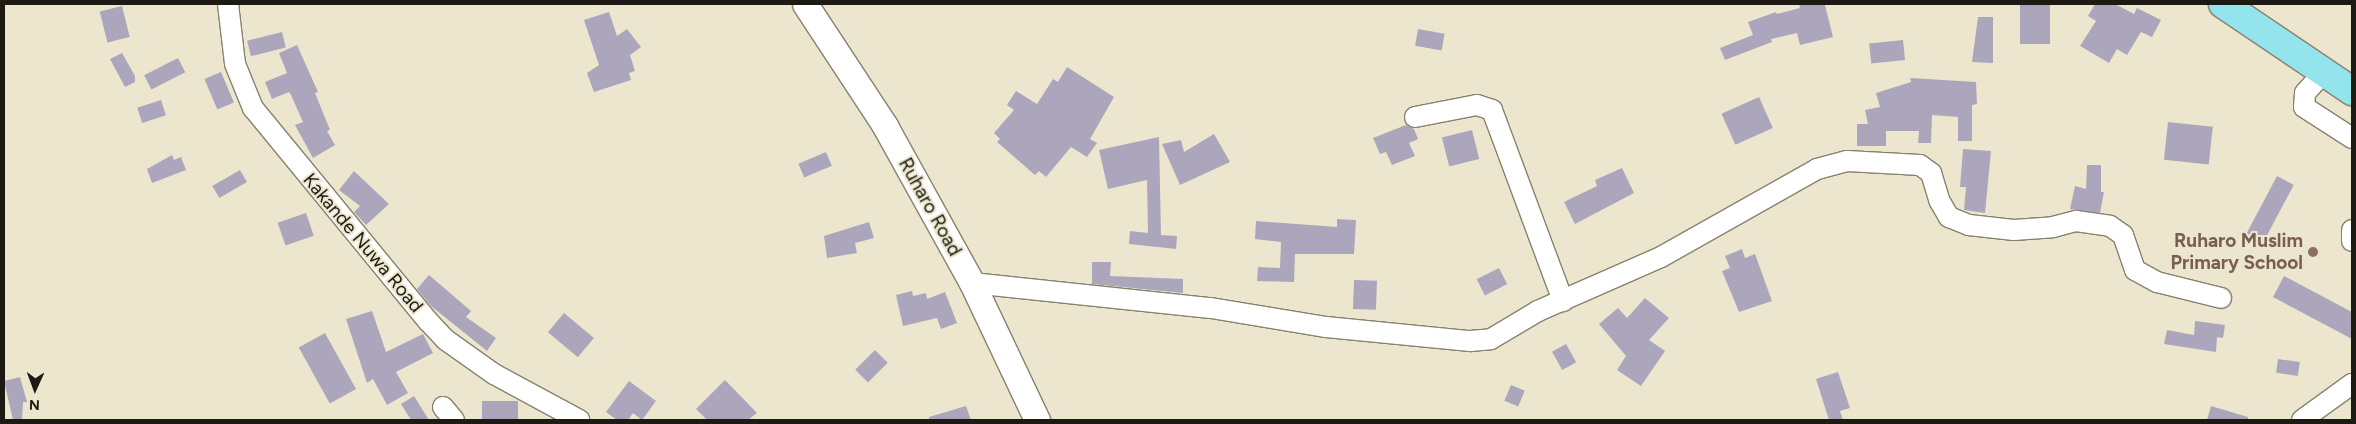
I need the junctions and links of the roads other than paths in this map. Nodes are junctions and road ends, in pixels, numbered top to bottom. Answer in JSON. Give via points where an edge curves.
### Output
{"nodes":[{"id":1,"x":228,"y":4,"type":"edge"},
{"id":2,"x":805,"y":4,"type":"edge"},
{"id":3,"x":2223,"y":4,"type":"edge"},
{"id":4,"x":2324,"y":72,"type":"junction"},
{"id":5,"x":2352,"y":91,"type":"edge"},
{"id":6,"x":1415,"y":117,"type":"dead end"},
{"id":7,"x":2352,"y":138,"type":"edge"},
{"id":8,"x":2352,"y":230,"type":"edge"},
{"id":9,"x":2352,"y":241,"type":"edge"},
{"id":10,"x":972,"y":283,"type":"junction"},
{"id":11,"x":2220,"y":298,"type":"dead end"},
{"id":12,"x":1562,"y":301,"type":"junction"},
{"id":13,"x":2352,"y":384,"type":"edge"},
{"id":14,"x":579,"y":420,"type":"edge"},
{"id":15,"x":1037,"y":420,"type":"edge"},
{"id":16,"x":2302,"y":420,"type":"edge"}],
"edges":[{"from":1,"to":14,"type":"street","name":"Kakande Nuwa Road","via":[[235,64],[253,108],[410,299],[446,340],[494,374]]},
{"from":2,"to":10,"type":"street","name":"Ruharo Road","via":[[885,126]]},
{"from":3,"to":4,"type":"main road"},
{"from":4,"to":5,"type":"main road"},
{"from":4,"to":7,"type":"street","via":[[2305,93],[2304,107]]},
{"from":6,"to":12,"type":"street","via":[[1478,105],[1492,110]]},
{"from":8,"to":9,"type":"street"},
{"from":10,"to":12,"type":"street","via":[[1212,308],[1326,327],[1470,341],[1491,339]]},
{"from":10,"to":15,"type":"street","name":"Ruharo Road"},
{"from":11,"to":12,"type":"street","via":[[2157,282],[2135,270],[2123,235],[2110,226],[2076,221],[2053,227],[2014,230],[1969,225],[1949,218],[1939,200],[1931,173],[1920,164],[1847,161],[1817,170],[1661,257]]},
{"from":13,"to":16,"type":"street"}]}
